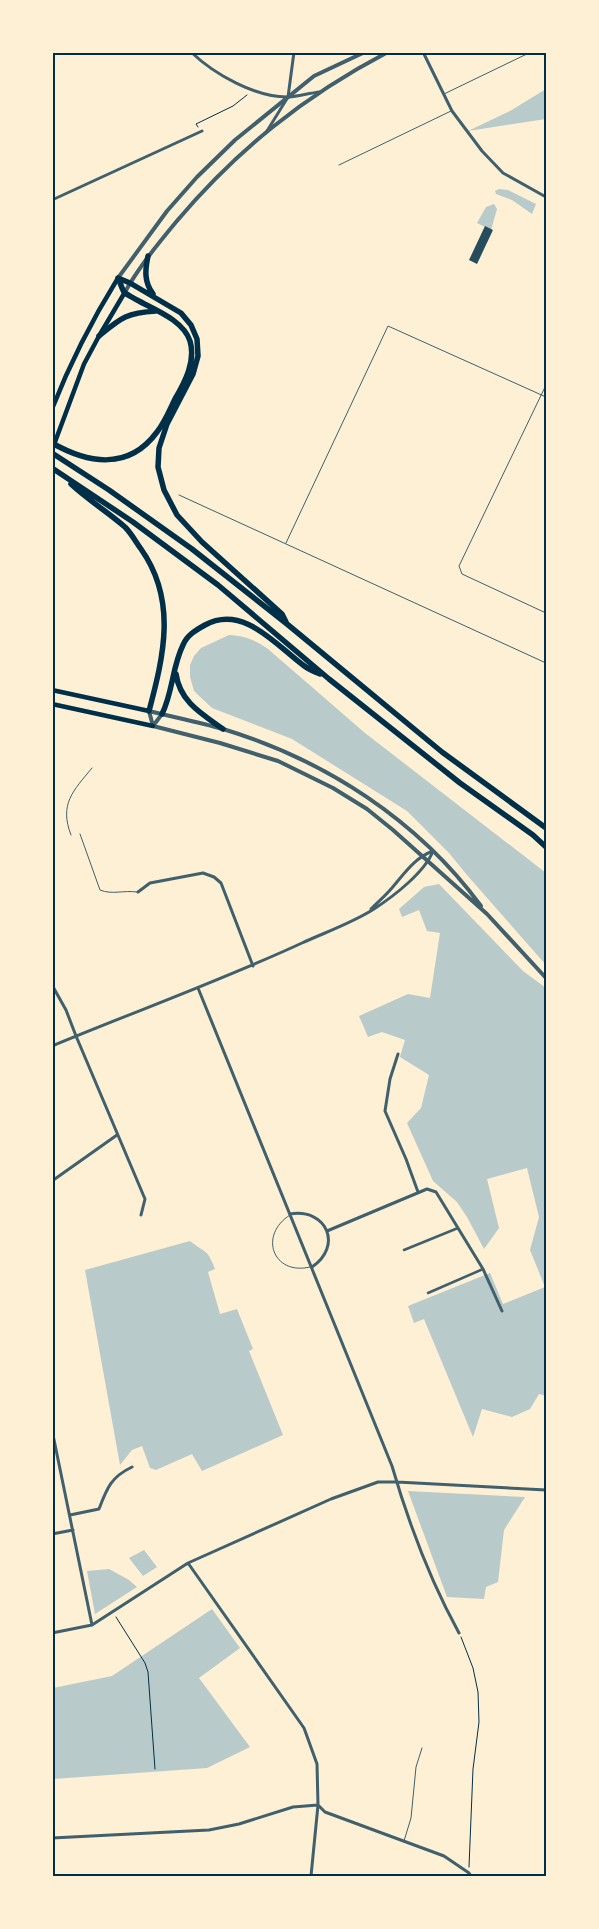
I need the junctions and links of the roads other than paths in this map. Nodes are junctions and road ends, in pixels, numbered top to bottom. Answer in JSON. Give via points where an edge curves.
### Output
{"nodes":[{"id":1,"x":191,"y":52,"type":"edge"},
{"id":2,"x":294,"y":52,"type":"edge"},
{"id":3,"x":365,"y":52,"type":"edge"},
{"id":4,"x":388,"y":52,"type":"edge"},
{"id":5,"x":423,"y":52,"type":"edge"},
{"id":6,"x":531,"y":52,"type":"edge"},
{"id":7,"x":321,"y":92,"type":"junction"},
{"id":8,"x":443,"y":94,"type":"junction"},
{"id":9,"x":288,"y":97,"type":"junction"},
{"id":10,"x":452,"y":111,"type":"junction"},
{"id":11,"x":202,"y":131,"type":"road end"},
{"id":12,"x":267,"y":131,"type":"junction"},
{"id":13,"x":339,"y":165,"type":"dead end"},
{"id":14,"x":546,"y":197,"type":"edge"},
{"id":15,"x":52,"y":200,"type":"edge"},
{"id":16,"x":148,"y":256,"type":"junction"},
{"id":17,"x":118,"y":278,"type":"junction"},
{"id":18,"x":130,"y":283,"type":"junction"},
{"id":19,"x":125,"y":292,"type":"junction"},
{"id":20,"x":156,"y":298,"type":"junction"},
{"id":21,"x":156,"y":311,"type":"junction"},
{"id":22,"x":98,"y":336,"type":"junction"},
{"id":23,"x":546,"y":385,"type":"edge"},
{"id":24,"x":542,"y":394,"type":"junction"},
{"id":25,"x":546,"y":397,"type":"edge"},
{"id":26,"x":52,"y":409,"type":"edge"},
{"id":27,"x":52,"y":443,"type":"edge"},
{"id":28,"x":52,"y":451,"type":"edge"},
{"id":29,"x":52,"y":468,"type":"edge"},
{"id":30,"x":59,"y":472,"type":"junction"},
{"id":31,"x":179,"y":494,"type":"dead end"},
{"id":32,"x":286,"y":543,"type":"junction"},
{"id":33,"x":546,"y":613,"type":"edge"},
{"id":34,"x":287,"y":624,"type":"junction"},
{"id":35,"x":546,"y":663,"type":"edge"},
{"id":36,"x":176,"y":667,"type":"junction"},
{"id":37,"x":329,"y":679,"type":"junction"},
{"id":38,"x":52,"y":690,"type":"edge"},
{"id":39,"x":52,"y":704,"type":"edge"},
{"id":40,"x":149,"y":711,"type":"junction"},
{"id":41,"x":162,"y":714,"type":"junction"},
{"id":42,"x":152,"y":726,"type":"junction"},
{"id":43,"x":223,"y":729,"type":"junction"},
{"id":44,"x":92,"y":768,"type":"dead end"},
{"id":45,"x":546,"y":828,"type":"edge"},
{"id":46,"x":80,"y":834,"type":"dead end"},
{"id":47,"x":71,"y":835,"type":"dead end"},
{"id":48,"x":546,"y":847,"type":"edge"},
{"id":49,"x":433,"y":851,"type":"junction"},
{"id":50,"x":422,"y":855,"type":"junction"},
{"id":51,"x":429,"y":861,"type":"junction"},
{"id":52,"x":138,"y":892,"type":"joint"},
{"id":53,"x":367,"y":913,"type":"junction"},
{"id":54,"x":487,"y":914,"type":"junction"},
{"id":55,"x":253,"y":966,"type":"junction"},
{"id":56,"x":546,"y":978,"type":"edge"},
{"id":57,"x":52,"y":985,"type":"edge"},
{"id":58,"x":198,"y":988,"type":"junction"},
{"id":59,"x":76,"y":1036,"type":"junction"},
{"id":60,"x":52,"y":1046,"type":"edge"},
{"id":61,"x":398,"y":1054,"type":"dead end"},
{"id":62,"x":117,"y":1135,"type":"junction"},
{"id":63,"x":52,"y":1181,"type":"edge"},
{"id":64,"x":418,"y":1192,"type":"junction"},
{"id":65,"x":290,"y":1214,"type":"junction"},
{"id":66,"x":141,"y":1215,"type":"dead end"},
{"id":67,"x":459,"y":1227,"type":"junction"},
{"id":68,"x":326,"y":1231,"type":"junction"},
{"id":69,"x":404,"y":1250,"type":"dead end"},
{"id":70,"x":312,"y":1267,"type":"junction"},
{"id":71,"x":483,"y":1269,"type":"junction"},
{"id":72,"x":428,"y":1293,"type":"dead end"},
{"id":73,"x":502,"y":1311,"type":"dead end"},
{"id":74,"x":52,"y":1430,"type":"edge"},
{"id":75,"x":53,"y":1436,"type":"edge"},
{"id":76,"x":132,"y":1467,"type":"dead end"},
{"id":77,"x":396,"y":1482,"type":"junction"},
{"id":78,"x":546,"y":1490,"type":"edge"},
{"id":79,"x":70,"y":1515,"type":"junction"},
{"id":80,"x":73,"y":1530,"type":"junction"},
{"id":81,"x":52,"y":1534,"type":"edge"},
{"id":82,"x":188,"y":1563,"type":"junction"},
{"id":83,"x":92,"y":1625,"type":"junction"},
{"id":84,"x":52,"y":1633,"type":"edge"},
{"id":85,"x":459,"y":1633,"type":"road end"},
{"id":86,"x":422,"y":1748,"type":"dead end"},
{"id":87,"x":318,"y":1805,"type":"junction"},
{"id":88,"x":52,"y":1838,"type":"edge"},
{"id":89,"x":404,"y":1841,"type":"junction"},
{"id":90,"x":470,"y":1875,"type":"edge"},
{"id":91,"x":311,"y":1876,"type":"edge"}],
"edges":[{"from":1,"to":9,"type":"street","via":[[224,77],[254,90]]},
{"from":2,"to":9,"type":"street"},
{"from":3,"to":9,"type":"street","via":[[314,76]]},
{"from":4,"to":7,"type":"street"},
{"from":5,"to":8,"type":"street"},
{"from":6,"to":8,"type":"lane"},
{"from":7,"to":9,"type":"street"},
{"from":7,"to":12,"type":"street"},
{"from":8,"to":10,"type":"street"},
{"from":9,"to":12,"type":"street"},
{"from":9,"to":17,"type":"street","via":[[235,140],[197,177],[167,211]]},
{"from":10,"to":13,"type":"lane"},
{"from":10,"to":14,"type":"street","via":[[492,163],[503,173]]},
{"from":11,"to":15,"type":"street"},
{"from":12,"to":16,"type":"street","via":[[206,188]]},
{"from":16,"to":18,"type":"street"},
{"from":16,"to":20,"type":"highway","via":[[145,274],[148,288]]},
{"from":17,"to":18,"type":"highway"},
{"from":17,"to":19,"type":"highway"},
{"from":17,"to":26,"type":"main road","via":[[97,311]]},
{"from":18,"to":19,"type":"street"},
{"from":18,"to":20,"type":"highway"},
{"from":19,"to":21,"type":"highway"},
{"from":19,"to":22,"type":"main road"},
{"from":20,"to":34,"type":"highway","via":[[181,313],[192,325],[198,356],[159,448],[158,467],[164,490],[177,515],[282,614]]},
{"from":21,"to":22,"type":"highway","via":[[122,317]]},
{"from":21,"to":27,"type":"highway","via":[[184,329],[190,342],[192,360],[158,431],[136,452],[110,460],[83,458]]},
{"from":22,"to":28,"type":"main road"},
{"from":23,"to":24,"type":"lane"},
{"from":24,"to":25,"type":"lane"},
{"from":24,"to":32,"type":"lane","via":[[388,326]]},
{"from":24,"to":33,"type":"lane","via":[[460,566],[462,574]]},
{"from":28,"to":34,"type":"highway","via":[[192,549]]},
{"from":29,"to":30,"type":"highway"},
{"from":30,"to":37,"type":"highway","via":[[218,585]]},
{"from":30,"to":40,"type":"highway","via":[[126,529],[148,559],[160,583],[164,632]]},
{"from":31,"to":32,"type":"lane"},
{"from":32,"to":35,"type":"lane"},
{"from":34,"to":45,"type":"highway","via":[[442,752]]},
{"from":36,"to":37,"type":"highway","via":[[184,643],[194,630],[224,619],[242,622],[259,630],[305,667]]},
{"from":36,"to":41,"type":"highway","via":[[169,701]]},
{"from":36,"to":43,"type":"highway","via":[[179,688],[186,700]]},
{"from":37,"to":48,"type":"highway"},
{"from":38,"to":40,"type":"main road"},
{"from":39,"to":42,"type":"main road"},
{"from":40,"to":41,"type":"street"},
{"from":40,"to":42,"type":"street"},
{"from":41,"to":42,"type":"street"},
{"from":41,"to":43,"type":"street"},
{"from":42,"to":50,"type":"street","via":[[278,761],[367,809]]},
{"from":43,"to":49,"type":"street","via":[[322,768],[386,810]]},
{"from":44,"to":47,"type":"lane","via":[[71,793],[66,811]]},
{"from":46,"to":52,"type":"lane","via":[[100,890],[108,894],[126,890]]},
{"from":49,"to":50,"type":"street"},
{"from":49,"to":51,"type":"street"},
{"from":49,"to":54,"type":"street"},
{"from":50,"to":51,"type":"street"},
{"from":50,"to":53,"type":"street"},
{"from":51,"to":53,"type":"street"},
{"from":51,"to":54,"type":"street"},
{"from":52,"to":55,"type":"street","via":[[150,883],[188,875],[203,873],[214,877],[220,883]]},
{"from":53,"to":55,"type":"street"},
{"from":54,"to":56,"type":"street"},
{"from":55,"to":58,"type":"street"},
{"from":57,"to":59,"type":"street"},
{"from":58,"to":59,"type":"street"},
{"from":58,"to":65,"type":"street"},
{"from":59,"to":60,"type":"street"},
{"from":59,"to":62,"type":"street"},
{"from":61,"to":64,"type":"street","via":[[385,1111]]},
{"from":62,"to":63,"type":"street"},
{"from":62,"to":66,"type":"street","via":[[145,1199]]},
{"from":64,"to":67,"type":"street","via":[[427,1189],[436,1192]]},
{"from":64,"to":68,"type":"street"},
{"from":65,"to":68,"type":"street","via":[[312,1215],[321,1221]]},
{"from":65,"to":70,"type":"street"},
{"from":65,"to":70,"type":"lane","via":[[274,1230],[274,1252],[290,1268]]},
{"from":67,"to":69,"type":"street"},
{"from":67,"to":71,"type":"street"},
{"from":68,"to":70,"type":"street","via":[[328,1248]]},
{"from":70,"to":77,"type":"street"},
{"from":71,"to":72,"type":"street"},
{"from":71,"to":73,"type":"street"},
{"from":74,"to":75,"type":"street"},
{"from":75,"to":79,"type":"street"},
{"from":76,"to":79,"type":"street","via":[[110,1483],[99,1509]]},
{"from":77,"to":78,"type":"street"},
{"from":77,"to":82,"type":"street","via":[[378,1482],[362,1487]]},
{"from":77,"to":85,"type":"street","via":[[442,1602]]},
{"from":79,"to":80,"type":"street"},
{"from":80,"to":81,"type":"street"},
{"from":80,"to":83,"type":"street"},
{"from":82,"to":83,"type":"street"},
{"from":82,"to":87,"type":"street","via":[[304,1728],[317,1764]]},
{"from":83,"to":84,"type":"street"},
{"from":86,"to":89,"type":"lane","via":[[416,1767],[411,1818]]},
{"from":87,"to":88,"type":"street","via":[[293,1807],[209,1830]]},
{"from":87,"to":89,"type":"street","via":[[325,1812]]},
{"from":87,"to":91,"type":"street"},
{"from":89,"to":90,"type":"street","via":[[444,1856]]}]}
